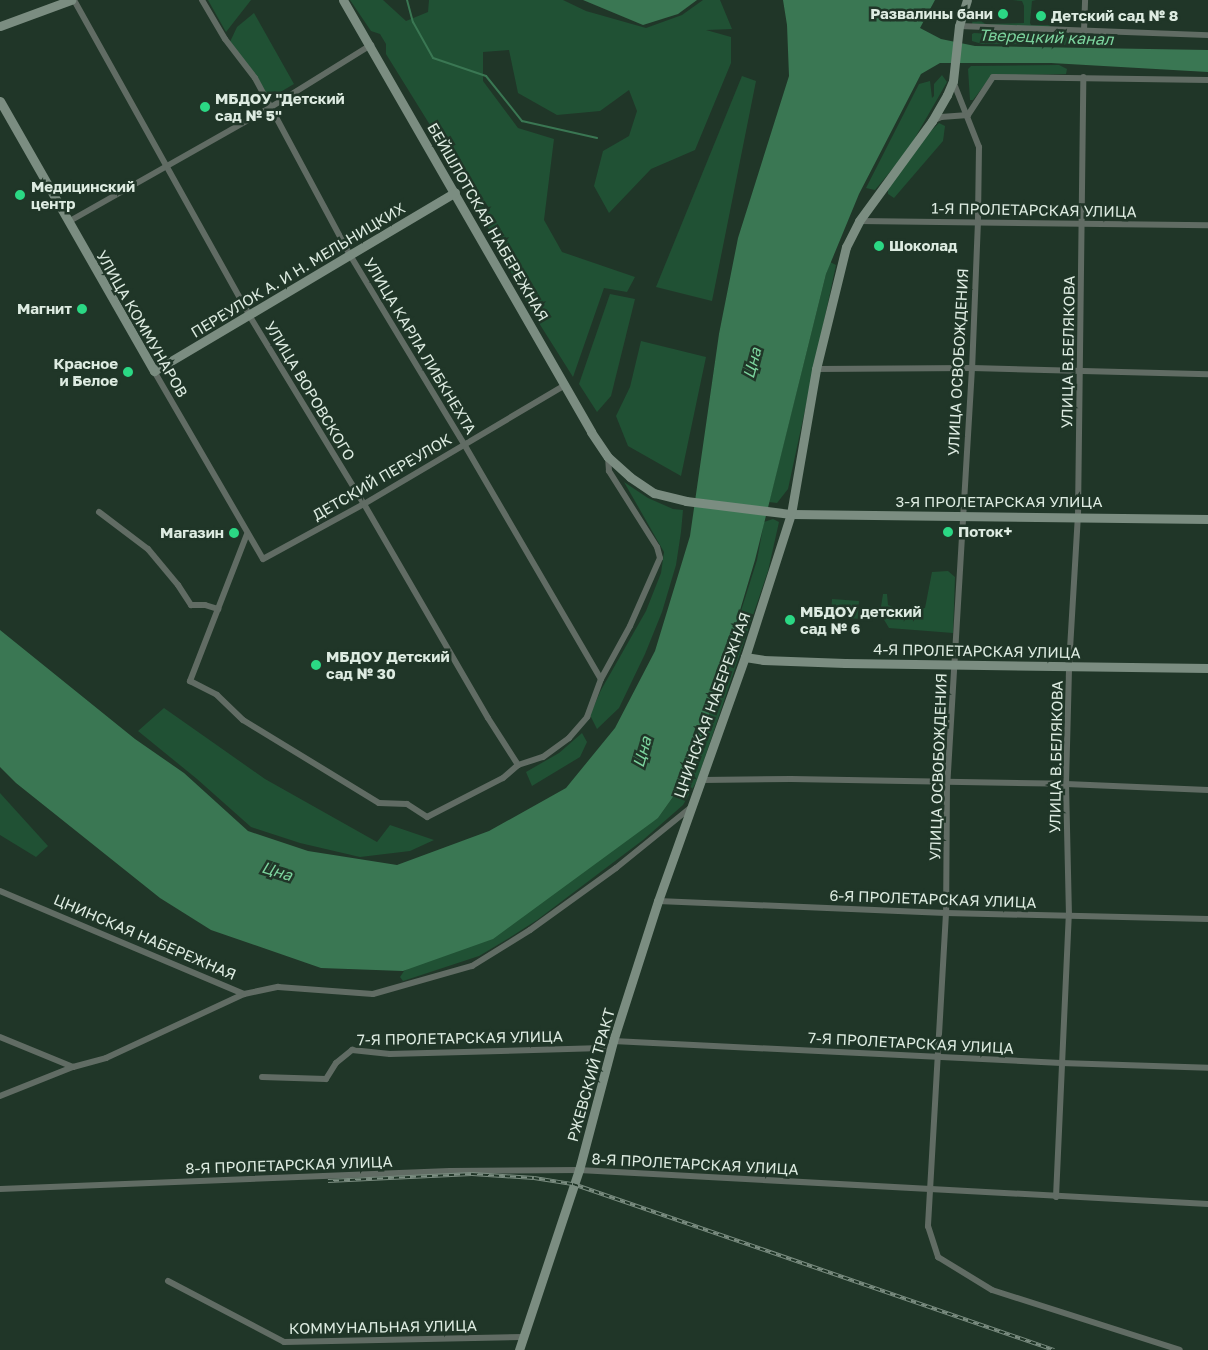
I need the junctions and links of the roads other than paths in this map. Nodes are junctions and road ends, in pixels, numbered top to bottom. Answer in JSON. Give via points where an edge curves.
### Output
{"nodes":[{"id":1,"x":72,"y":0,"type":"edge"},
{"id":2,"x":202,"y":0,"type":"edge"},
{"id":3,"x":344,"y":0,"type":"edge"},
{"id":4,"x":967,"y":0,"type":"edge"},
{"id":5,"x":1085,"y":0,"type":"edge"},
{"id":6,"x":0,"y":26,"type":"edge"},
{"id":7,"x":959,"y":26,"type":"junction"},
{"id":8,"x":1084,"y":31,"type":"junction"},
{"id":9,"x":1208,"y":35,"type":"edge"},
{"id":10,"x":371,"y":45,"type":"junction"},
{"id":11,"x":1083,"y":77,"type":"junction"},
{"id":12,"x":1208,"y":80,"type":"edge"},
{"id":13,"x":953,"y":81,"type":"junction"},
{"id":14,"x":0,"y":101,"type":"edge"},
{"id":15,"x":271,"y":106,"type":"junction"},
{"id":16,"x":968,"y":115,"type":"junction"},
{"id":17,"x":932,"y":121,"type":"junction"},
{"id":18,"x":166,"y":167,"type":"junction"},
{"id":19,"x":455,"y":192,"type":"junction"},
{"id":20,"x":860,"y":221,"type":"junction"},
{"id":21,"x":978,"y":221,"type":"junction"},
{"id":22,"x":68,"y":222,"type":"junction"},
{"id":23,"x":1083,"y":224,"type":"junction"},
{"id":24,"x":1208,"y":225,"type":"edge"},
{"id":25,"x":350,"y":255,"type":"junction"},
{"id":26,"x":249,"y":315,"type":"junction"},
{"id":27,"x":972,"y":368,"type":"junction"},
{"id":28,"x":816,"y":369,"type":"junction"},
{"id":29,"x":154,"y":371,"type":"junction"},
{"id":30,"x":1080,"y":371,"type":"junction"},
{"id":31,"x":1208,"y":374,"type":"edge"},
{"id":32,"x":565,"y":385,"type":"junction"},
{"id":33,"x":464,"y":444,"type":"junction"},
{"id":34,"x":608,"y":457,"type":"junction"},
{"id":35,"x":364,"y":504,"type":"junction"},
{"id":36,"x":99,"y":512,"type":"dead end"},
{"id":37,"x":772,"y":513,"type":"joint"},
{"id":38,"x":790,"y":514,"type":"junction"},
{"id":39,"x":962,"y":516,"type":"junction"},
{"id":40,"x":1078,"y":516,"type":"junction"},
{"id":41,"x":1208,"y":518,"type":"edge"},
{"id":42,"x":248,"y":534,"type":"junction"},
{"id":43,"x":263,"y":559,"type":"joint"},
{"id":44,"x":218,"y":609,"type":"junction"},
{"id":45,"x":745,"y":657,"type":"junction"},
{"id":46,"x":954,"y":664,"type":"junction"},
{"id":47,"x":1069,"y":666,"type":"junction"},
{"id":48,"x":1208,"y":668,"type":"edge"},
{"id":49,"x":601,"y":680,"type":"junction"},
{"id":50,"x":518,"y":765,"type":"junction"},
{"id":51,"x":702,"y":780,"type":"junction"},
{"id":52,"x":947,"y":783,"type":"junction"},
{"id":53,"x":1066,"y":784,"type":"junction"},
{"id":54,"x":1208,"y":790,"type":"edge"},
{"id":55,"x":690,"y":808,"type":"junction"},
{"id":56,"x":0,"y":891,"type":"edge"},
{"id":57,"x":658,"y":901,"type":"junction"},
{"id":58,"x":946,"y":913,"type":"junction"},
{"id":59,"x":1069,"y":916,"type":"junction"},
{"id":60,"x":1208,"y":919,"type":"edge"},
{"id":61,"x":244,"y":994,"type":"junction"},
{"id":62,"x":0,"y":1037,"type":"edge"},
{"id":63,"x":612,"y":1045,"type":"junction"},
{"id":64,"x":938,"y":1057,"type":"junction"},
{"id":65,"x":1061,"y":1064,"type":"junction"},
{"id":66,"x":73,"y":1067,"type":"junction"},
{"id":67,"x":1208,"y":1068,"type":"edge"},
{"id":68,"x":262,"y":1077,"type":"dead end"},
{"id":69,"x":0,"y":1096,"type":"edge"},
{"id":70,"x":579,"y":1170,"type":"junction"},
{"id":71,"x":0,"y":1189,"type":"edge"},
{"id":72,"x":930,"y":1189,"type":"junction"},
{"id":73,"x":1056,"y":1196,"type":"junction"},
{"id":74,"x":1208,"y":1204,"type":"edge"},
{"id":75,"x":168,"y":1281,"type":"dead end"},
{"id":76,"x":523,"y":1337,"type":"junction"},
{"id":77,"x":519,"y":1350,"type":"edge"},
{"id":78,"x":1180,"y":1350,"type":"edge"}],
"edges":[{"from":1,"to":6,"type":"street"},
{"from":1,"to":18,"type":"street","name":"УЛИЦА ВОРОВСКОГО"},
{"from":2,"to":15,"type":"street","name":"УЛИЦА КАРЛА ЛИБКНЕХТА"},
{"from":3,"to":10,"type":"street","name":"БЕЙШЛОТСКАЯ НАБЕРЕЖНАЯ"},
{"from":4,"to":7,"type":"street","name":"ЦНИНСКАЯ НАБЕРЕЖНАЯ"},
{"from":5,"to":8,"type":"street"},
{"from":7,"to":8,"type":"street"},
{"from":7,"to":13,"type":"street","name":"ЦНИНСКАЯ НАБЕРЕЖНАЯ"},
{"from":8,"to":9,"type":"street"},
{"from":10,"to":15,"type":"street"},
{"from":10,"to":19,"type":"street","name":"БЕЙШЛОТСКАЯ НАБЕРЕЖНАЯ"},
{"from":11,"to":12,"type":"street"},
{"from":11,"to":16,"type":"street","via":[[994,77]]},
{"from":11,"to":23,"type":"street","name":"УЛИЦА В.БЕЛЯКОВА"},
{"from":13,"to":16,"type":"street","name":"УЛИЦА ОСВОБОЖДЕНИЯ"},
{"from":13,"to":17,"type":"street","name":"ЦНИНСКАЯ НАБЕРЕЖНАЯ"},
{"from":14,"to":22,"type":"street","name":"УЛИЦА КОММУНАРОВ"},
{"from":15,"to":18,"type":"street"},
{"from":15,"to":25,"type":"street","name":"УЛИЦА КАРЛА ЛИБКНЕХТА"},
{"from":16,"to":17,"type":"street"},
{"from":16,"to":21,"type":"street","name":"УЛИЦА ОСВОБОЖДЕНИЯ","via":[[979,147]]},
{"from":17,"to":20,"type":"street","name":"ЦНИНСКАЯ НАБЕРЕЖНАЯ"},
{"from":18,"to":22,"type":"street"},
{"from":18,"to":26,"type":"street","name":"УЛИЦА ВОРОВСКОГО"},
{"from":19,"to":25,"type":"street","name":"ПЕРЕУЛОК А. И Н. МЕЛЬНИЦКИХ"},
{"from":19,"to":32,"type":"street","name":"БЕЙШЛОТСКАЯ НАБЕРЕЖНАЯ"},
{"from":20,"to":21,"type":"street","name":"1-Я ПРОЛЕТАРСКАЯ УЛИЦА"},
{"from":20,"to":28,"type":"street","name":"ЦНИНСКАЯ НАБЕРЕЖНАЯ","via":[[846,248]]},
{"from":21,"to":23,"type":"street","name":"1-Я ПРОЛЕТАРСКАЯ УЛИЦА"},
{"from":21,"to":27,"type":"street","name":"УЛИЦА ОСВОБОЖДЕНИЯ"},
{"from":22,"to":29,"type":"street","name":"УЛИЦА КОММУНАРОВ"},
{"from":23,"to":24,"type":"street","name":"1-Я ПРОЛЕТАРСКАЯ УЛИЦА"},
{"from":23,"to":30,"type":"street","name":"УЛИЦА В.БЕЛЯКОВА"},
{"from":25,"to":26,"type":"street","name":"ПЕРЕУЛОК А. И Н. МЕЛЬНИЦКИХ"},
{"from":25,"to":33,"type":"street","name":"УЛИЦА КАРЛА ЛИБКНЕХТА"},
{"from":26,"to":29,"type":"street","name":"ПЕРЕУЛОК А. И Н. МЕЛЬНИЦКИХ"},
{"from":26,"to":35,"type":"street","name":"УЛИЦА ВОРОВСКОГО"},
{"from":27,"to":28,"type":"street"},
{"from":27,"to":30,"type":"street"},
{"from":27,"to":39,"type":"street","name":"УЛИЦА ОСВОБОЖДЕНИЯ"},
{"from":28,"to":38,"type":"street","name":"ЦНИНСКАЯ НАБЕРЕЖНАЯ"},
{"from":29,"to":42,"type":"street","name":"УЛИЦА КОММУНАРОВ"},
{"from":30,"to":31,"type":"street"},
{"from":30,"to":40,"type":"street","name":"УЛИЦА В.БЕЛЯКОВА"},
{"from":32,"to":33,"type":"street","name":"ДЕТСКИЙ ПЕРЕУЛОК"},
{"from":32,"to":34,"type":"street","name":"БЕЙШЛОТСКАЯ НАБЕРЕЖНАЯ","via":[[590,432]]},
{"from":33,"to":35,"type":"street","name":"ДЕТСКИЙ ПЕРЕУЛОК"},
{"from":33,"to":49,"type":"street","name":"УЛИЦА КАРЛА ЛИБКНЕХТА"},
{"from":34,"to":37,"type":"street","name":"БЕЙШЛОТСКАЯ НАБЕРЕЖНАЯ","via":[[654,493],[686,501]]},
{"from":34,"to":49,"type":"street","name":"БЕЙШЛОТСКАЯ НАБЕРЕЖНАЯ","via":[[609,471],[657,547],[660,558],[630,626]]},
{"from":35,"to":43,"type":"street","name":"ДЕТСКИЙ ПЕРЕУЛОК"},
{"from":35,"to":50,"type":"street","name":"УЛИЦА ВОРОВСКОГО"},
{"from":36,"to":44,"type":"street","via":[[148,549],[191,605]]},
{"from":37,"to":38,"type":"street","name":"3-Я ПРОЛЕТАРСКАЯ УЛИЦА"},
{"from":38,"to":39,"type":"street","name":"3-Я ПРОЛЕТАРСКАЯ УЛИЦА"},
{"from":38,"to":45,"type":"street","name":"ЦНИНСКАЯ НАБЕРЕЖНАЯ"},
{"from":39,"to":40,"type":"street","name":"3-Я ПРОЛЕТАРСКАЯ УЛИЦА"},
{"from":39,"to":46,"type":"street","name":"УЛИЦА ОСВОБОЖДЕНИЯ"},
{"from":40,"to":41,"type":"street","name":"3-Я ПРОЛЕТАРСКАЯ УЛИЦА"},
{"from":40,"to":47,"type":"street","name":"УЛИЦА В.БЕЛЯКОВА"},
{"from":42,"to":43,"type":"street","name":"УЛИЦА КОММУНАРОВ"},
{"from":42,"to":44,"type":"street"},
{"from":44,"to":50,"type":"street","name":"БЕЙШЛОТСКАЯ НАБЕРЕЖНАЯ","via":[[190,681],[217,696],[243,720],[379,803],[407,804],[428,818],[503,778]]},
{"from":45,"to":46,"type":"street","name":"4-Я ПРОЛЕТАРСКАЯ УЛИЦА"},
{"from":45,"to":51,"type":"street","name":"ЦНИНСКАЯ НАБЕРЕЖНАЯ"},
{"from":46,"to":47,"type":"street","name":"4-Я ПРОЛЕТАРСКАЯ УЛИЦА"},
{"from":46,"to":52,"type":"street","name":"УЛИЦА ОСВОБОЖДЕНИЯ"},
{"from":47,"to":48,"type":"street","name":"4-Я ПРОЛЕТАРСКАЯ УЛИЦА"},
{"from":47,"to":53,"type":"street","name":"УЛИЦА В.БЕЛЯКОВА"},
{"from":49,"to":50,"type":"street","name":"БЕЙШЛОТСКАЯ НАБЕРЕЖНАЯ","via":[[587,717],[569,738],[543,757]]},
{"from":51,"to":52,"type":"street"},
{"from":51,"to":55,"type":"street","name":"ЦНИНСКАЯ НАБЕРЕЖНАЯ"},
{"from":52,"to":53,"type":"street"},
{"from":52,"to":58,"type":"street","name":"УЛИЦА ОСВОБОЖДЕНИЯ"},
{"from":53,"to":54,"type":"street"},
{"from":53,"to":59,"type":"street","name":"УЛИЦА В.БЕЛЯКОВА"},
{"from":55,"to":57,"type":"street","name":"РЖЕВСКИЙ ТРАКТ"},
{"from":55,"to":61,"type":"street","name":"ЦНИНСКАЯ НАБЕРЕЖНАЯ","via":[[616,868],[530,930],[472,966],[373,994],[278,987]]},
{"from":56,"to":61,"type":"street","name":"ЦНИНСКАЯ НАБЕРЕЖНАЯ"},
{"from":57,"to":58,"type":"street","name":"6-Я ПРОЛЕТАРСКАЯ УЛИЦА"},
{"from":57,"to":63,"type":"street","name":"РЖЕВСКИЙ ТРАКТ"},
{"from":58,"to":59,"type":"street","name":"6-Я ПРОЛЕТАРСКАЯ УЛИЦА"},
{"from":58,"to":64,"type":"street","name":"УЛИЦА ОСВОБОЖДЕНИЯ"},
{"from":59,"to":60,"type":"street","name":"6-Я ПРОЛЕТАРСКАЯ УЛИЦА"},
{"from":59,"to":65,"type":"street","name":"УЛИЦА В.БЕЛЯКОВА"},
{"from":61,"to":66,"type":"street","via":[[106,1058]]},
{"from":62,"to":66,"type":"street"},
{"from":63,"to":64,"type":"street","name":"7-Я ПРОЛЕТАРСКАЯ УЛИЦА"},
{"from":63,"to":68,"type":"street","name":"7-Я ПРОЛЕТАРСКАЯ УЛИЦА","via":[[390,1054],[352,1050],[336,1063],[326,1079]]},
{"from":63,"to":70,"type":"street","name":"РЖЕВСКИЙ ТРАКТ"},
{"from":64,"to":65,"type":"street","name":"7-Я ПРОЛЕТАРСКАЯ УЛИЦА"},
{"from":64,"to":72,"type":"street","name":"УЛИЦА ОСВОБОЖДЕНИЯ"},
{"from":65,"to":67,"type":"street","name":"7-Я ПРОЛЕТАРСКАЯ УЛИЦА"},
{"from":65,"to":73,"type":"street","name":"УЛИЦА В.БЕЛЯКОВА"},
{"from":66,"to":69,"type":"street"},
{"from":70,"to":71,"type":"street","name":"8-Я ПРОЛЕТАРСКАЯ УЛИЦА","via":[[450,1171]]},
{"from":70,"to":72,"type":"street","name":"8-Я ПРОЛЕТАРСКАЯ УЛИЦА"},
{"from":70,"to":76,"type":"street","name":"РЖЕВСКИЙ ТРАКТ"},
{"from":72,"to":73,"type":"street","name":"8-Я ПРОЛЕТАРСКАЯ УЛИЦА"},
{"from":72,"to":78,"type":"street","name":"УЛИЦА ОСВОБОЖДЕНИЯ","via":[[928,1226],[938,1257],[992,1290]]},
{"from":73,"to":74,"type":"street","name":"8-Я ПРОЛЕТАРСКАЯ УЛИЦА"},
{"from":75,"to":76,"type":"street","name":"КОММУНАЛЬНАЯ УЛИЦА","via":[[284,1342]]},
{"from":76,"to":77,"type":"street","name":"РЖЕВСКИЙ ТРАКТ"}]}
